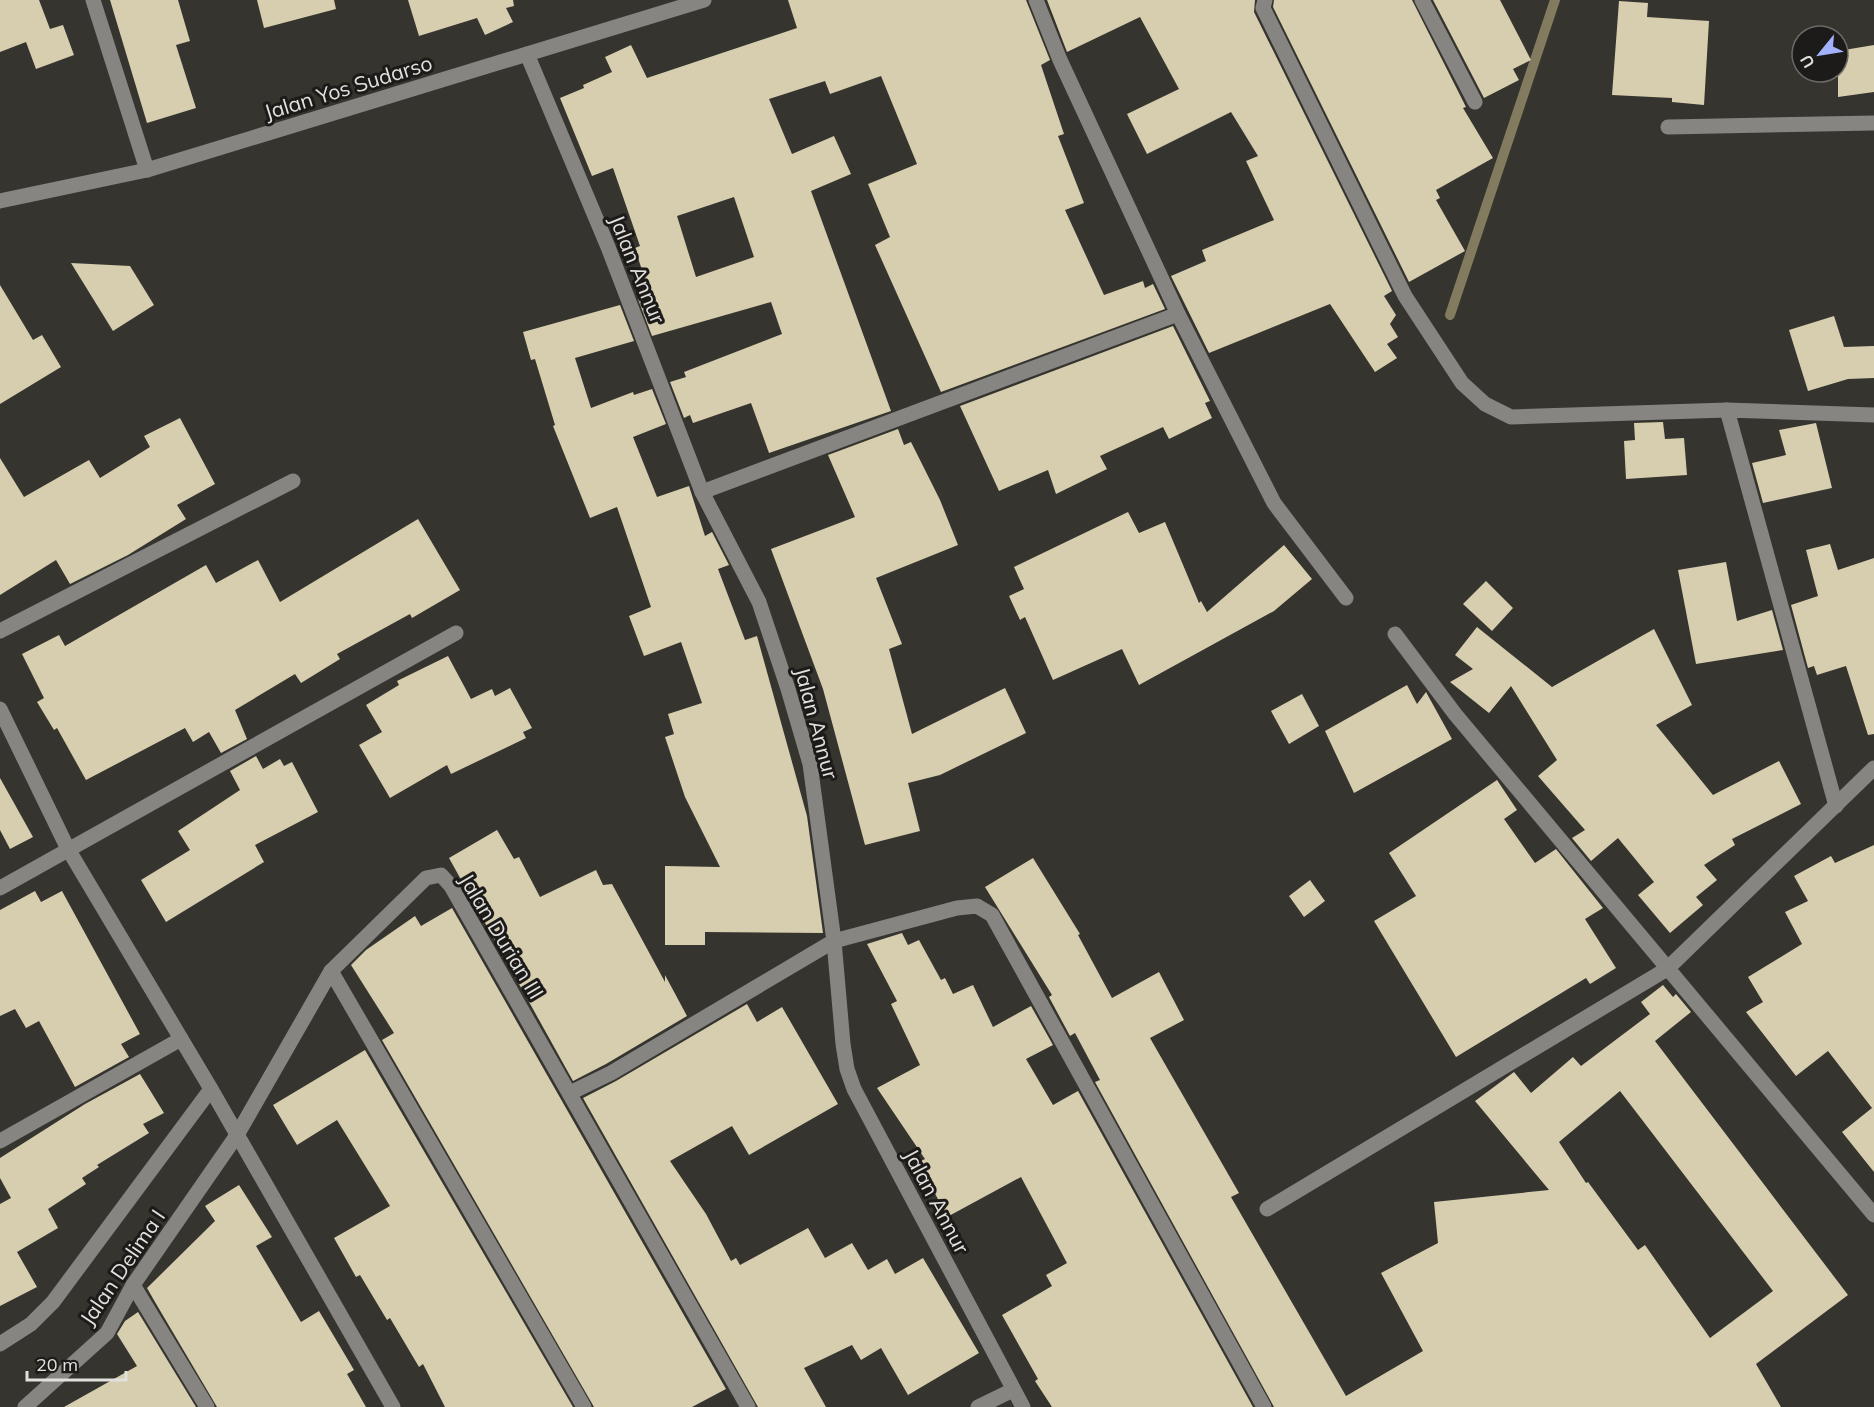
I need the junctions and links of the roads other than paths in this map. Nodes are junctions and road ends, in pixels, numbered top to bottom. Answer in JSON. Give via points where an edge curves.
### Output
{"nodes":[{"id":1,"x":93,"y":0,"type":"edge"},
{"id":2,"x":704,"y":0,"type":"edge"},
{"id":3,"x":1036,"y":0,"type":"edge"},
{"id":4,"x":1265,"y":0,"type":"edge"},
{"id":5,"x":1422,"y":0,"type":"edge"},
{"id":6,"x":527,"y":54,"type":"junction"},
{"id":7,"x":1475,"y":102,"type":"dead end"},
{"id":8,"x":1874,"y":123,"type":"edge"},
{"id":9,"x":1668,"y":127,"type":"dead end"},
{"id":10,"x":147,"y":170,"type":"junction"},
{"id":11,"x":0,"y":201,"type":"edge"},
{"id":12,"x":1178,"y":314,"type":"junction"},
{"id":13,"x":1727,"y":410,"type":"junction"},
{"id":14,"x":1874,"y":415,"type":"edge"},
{"id":15,"x":293,"y":481,"type":"dead end"},
{"id":16,"x":702,"y":492,"type":"junction"},
{"id":17,"x":1346,"y":598,"type":"dead end"},
{"id":18,"x":0,"y":631,"type":"edge"},
{"id":19,"x":456,"y":633,"type":"dead end"},
{"id":20,"x":1395,"y":634,"type":"dead end"},
{"id":21,"x":0,"y":709,"type":"edge"},
{"id":22,"x":1874,"y":768,"type":"edge"},
{"id":23,"x":1836,"y":806,"type":"junction"},
{"id":24,"x":68,"y":849,"type":"junction"},
{"id":25,"x":0,"y":888,"type":"edge"},
{"id":26,"x":834,"y":941,"type":"junction"},
{"id":27,"x":1667,"y":969,"type":"junction"},
{"id":28,"x":332,"y":971,"type":"junction"},
{"id":29,"x":181,"y":1039,"type":"junction"},
{"id":30,"x":211,"y":1089,"type":"junction"},
{"id":31,"x":570,"y":1093,"type":"junction"},
{"id":32,"x":237,"y":1135,"type":"junction"},
{"id":33,"x":0,"y":1141,"type":"edge"},
{"id":34,"x":1267,"y":1209,"type":"dead end"},
{"id":35,"x":1874,"y":1215,"type":"edge"},
{"id":36,"x":134,"y":1285,"type":"junction"},
{"id":37,"x":0,"y":1344,"type":"edge"},
{"id":38,"x":1013,"y":1390,"type":"junction"},
{"id":39,"x":25,"y":1407,"type":"edge"},
{"id":40,"x":207,"y":1407,"type":"edge"},
{"id":41,"x":393,"y":1407,"type":"edge"},
{"id":42,"x":584,"y":1407,"type":"edge"},
{"id":43,"x":748,"y":1407,"type":"edge"},
{"id":44,"x":978,"y":1407,"type":"edge"},
{"id":45,"x":1023,"y":1407,"type":"edge"},
{"id":46,"x":1264,"y":1407,"type":"edge"}],
"edges":[{"from":1,"to":10,"type":"street"},
{"from":2,"to":6,"type":"street","name":"Jalan Yos Sudarso"},
{"from":3,"to":12,"type":"street"},
{"from":4,"to":13,"type":"street","via":[[1263,8],[1405,296],[1462,383],[1485,404],[1511,417]]},
{"from":5,"to":7,"type":"street"},
{"from":6,"to":10,"type":"street","name":"Jalan Yos Sudarso"},
{"from":6,"to":16,"type":"street","name":"Jalan Annur","via":[[608,247]]},
{"from":8,"to":9,"type":"street"},
{"from":10,"to":11,"type":"street","name":"Jalan Yos Sudarso"},
{"from":12,"to":16,"type":"street"},
{"from":12,"to":17,"type":"street","via":[[1274,502]]},
{"from":13,"to":14,"type":"street"},
{"from":13,"to":23,"type":"street"},
{"from":15,"to":18,"type":"street"},
{"from":16,"to":26,"type":"street","name":"Jalan Annur","via":[[759,602],[810,764]]},
{"from":19,"to":24,"type":"street"},
{"from":20,"to":27,"type":"street","via":[[1455,714]]},
{"from":21,"to":24,"type":"street"},
{"from":22,"to":23,"type":"street"},
{"from":23,"to":27,"type":"street"},
{"from":24,"to":25,"type":"street"},
{"from":24,"to":29,"type":"street"},
{"from":26,"to":31,"type":"street","via":[[611,1073]]},
{"from":26,"to":38,"type":"street","name":"Jalan Annur","via":[[843,1044],[854,1089]]},
{"from":26,"to":46,"type":"street","via":[[957,908],[977,906],[992,915]]},
{"from":27,"to":34,"type":"street"},
{"from":27,"to":35,"type":"street"},
{"from":28,"to":31,"type":"street","name":"Jalan Durian III","via":[[426,878],[441,875],[451,886]]},
{"from":28,"to":32,"type":"street","name":"Jalan Durian III"},
{"from":28,"to":42,"type":"street"},
{"from":29,"to":30,"type":"street"},
{"from":29,"to":33,"type":"street"},
{"from":30,"to":32,"type":"street"},
{"from":30,"to":37,"type":"street","via":[[53,1302],[31,1324]]},
{"from":31,"to":43,"type":"street"},
{"from":32,"to":36,"type":"street","name":"Jalan Delima I"},
{"from":32,"to":41,"type":"street"},
{"from":36,"to":39,"type":"street","name":"Jalan Delima I","via":[[107,1333]]},
{"from":36,"to":40,"type":"street"},
{"from":38,"to":44,"type":"street"},
{"from":38,"to":45,"type":"street","name":"Jalan Annur"}]}
